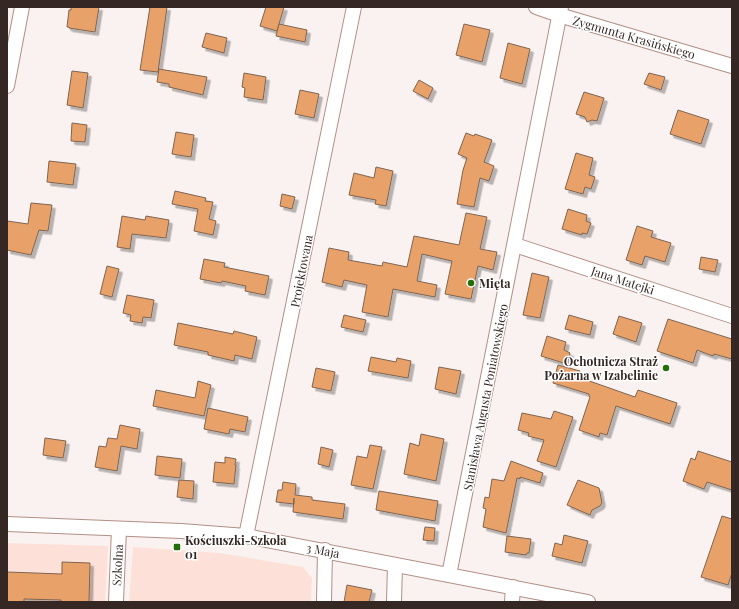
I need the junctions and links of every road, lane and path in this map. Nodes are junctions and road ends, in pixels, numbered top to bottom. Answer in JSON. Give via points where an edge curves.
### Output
{"nodes":[{"id":1,"x":22,"y":7,"type":"edge"},
{"id":2,"x":354,"y":7,"type":"edge"},
{"id":3,"x":536,"y":7,"type":"edge"},
{"id":4,"x":560,"y":11,"type":"edge"},
{"id":5,"x":732,"y":66,"type":"edge"},
{"id":6,"x":7,"y":86,"type":"edge"},
{"id":7,"x":515,"y":245,"type":"junction"},
{"id":8,"x":732,"y":316,"type":"edge"},
{"id":9,"x":7,"y":524,"type":"edge"},
{"id":10,"x":119,"y":529,"type":"junction"},
{"id":11,"x":246,"y":536,"type":"junction"},
{"id":12,"x":325,"y":550,"type":"junction"},
{"id":13,"x":395,"y":564,"type":"junction"},
{"id":14,"x":449,"y":575,"type":"junction"},
{"id":15,"x":513,"y":587,"type":"junction"},
{"id":16,"x":116,"y":602,"type":"edge"},
{"id":17,"x":324,"y":602,"type":"edge"},
{"id":18,"x":394,"y":602,"type":"edge"},
{"id":19,"x":512,"y":602,"type":"edge"},
{"id":20,"x":588,"y":602,"type":"edge"}],
"edges":[{"from":1,"to":6,"type":"street"},
{"from":2,"to":11,"type":"street","name":"Projektowana"},
{"from":3,"to":4,"type":"street","name":"Zygmunta Krasińskiego"},
{"from":4,"to":5,"type":"street","name":"Zygmunta Krasińskiego"},
{"from":4,"to":7,"type":"street","name":"Stanisława Augusta Poniatowskiego"},
{"from":7,"to":8,"type":"street","name":"Jana Matejki"},
{"from":7,"to":14,"type":"street","name":"Stanisława Augusta Poniatowskiego"},
{"from":9,"to":10,"type":"street","name":"3 Maja"},
{"from":10,"to":11,"type":"street","name":"3 Maja"},
{"from":10,"to":16,"type":"street","name":"Szkolna"},
{"from":11,"to":12,"type":"street","name":"3 Maja"},
{"from":12,"to":13,"type":"street","name":"3 Maja"},
{"from":12,"to":17,"type":"street"},
{"from":13,"to":14,"type":"street","name":"3 Maja"},
{"from":13,"to":18,"type":"street"},
{"from":14,"to":15,"type":"street","name":"3 Maja"},
{"from":15,"to":19,"type":"street"},
{"from":15,"to":20,"type":"street","name":"3 Maja"}]}
